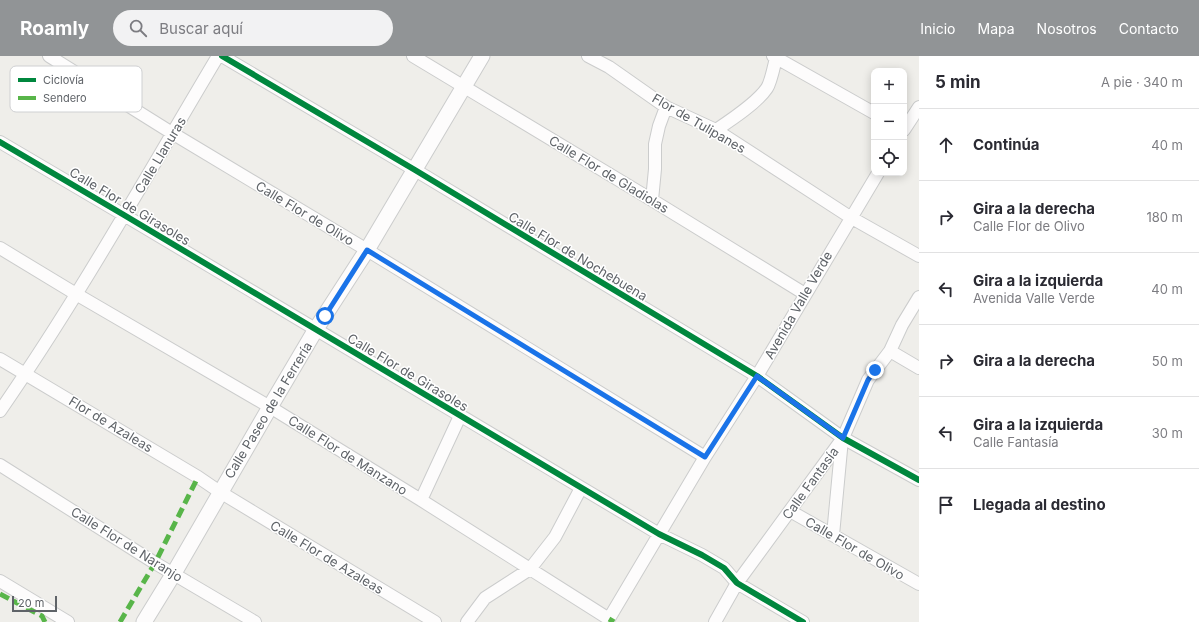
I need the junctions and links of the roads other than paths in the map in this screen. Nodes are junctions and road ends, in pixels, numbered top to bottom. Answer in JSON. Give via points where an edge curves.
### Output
{"nodes":[{"id":1,"x":49,"y":56,"type":"edge"},
{"id":2,"x":218,"y":56,"type":"edge"},
{"id":3,"x":222,"y":56,"type":"edge"},
{"id":4,"x":413,"y":56,"type":"edge"},
{"id":5,"x":482,"y":56,"type":"edge"},
{"id":6,"x":588,"y":56,"type":"edge"},
{"id":7,"x":775,"y":57,"type":"edge"},
{"id":8,"x":69,"y":61,"type":"edge"},
{"id":9,"x":464,"y":86,"type":"junction"},
{"id":10,"x":666,"y":107,"type":"junction"},
{"id":11,"x":919,"y":107,"type":"edge"},
{"id":12,"x":871,"y":111,"type":"edge"},
{"id":13,"x":142,"y":112,"type":"edge"},
{"id":14,"x":907,"y":125,"type":"edge"},
{"id":15,"x":716,"y":130,"type":"junction"},
{"id":16,"x":172,"y":133,"type":"junction"},
{"id":17,"x":0,"y":142,"type":"edge"},
{"id":18,"x":415,"y":170,"type":"junction"},
{"id":19,"x":876,"y":176,"type":"edge"},
{"id":20,"x":652,"y":200,"type":"junction"},
{"id":21,"x":124,"y":215,"type":"junction"},
{"id":22,"x":850,"y":217,"type":"junction"},
{"id":23,"x":0,"y":248,"type":"edge"},
{"id":24,"x":367,"y":250,"type":"junction"},
{"id":25,"x":919,"y":256,"type":"edge"},
{"id":26,"x":76,"y":294,"type":"junction"},
{"id":27,"x":805,"y":294,"type":"junction"},
{"id":28,"x":919,"y":297,"type":"edge"},
{"id":29,"x":316,"y":329,"type":"junction"},
{"id":30,"x":890,"y":351,"type":"junction"},
{"id":31,"x":0,"y":359,"type":"edge"},
{"id":32,"x":919,"y":368,"type":"edge"},
{"id":33,"x":26,"y":374,"type":"junction"},
{"id":34,"x":757,"y":376,"type":"junction"},
{"id":35,"x":270,"y":407,"type":"junction"},
{"id":36,"x":0,"y":410,"type":"edge"},
{"id":37,"x":460,"y":416,"type":"junction"},
{"id":38,"x":843,"y":438,"type":"junction"},
{"id":39,"x":705,"y":457,"type":"junction"},
{"id":40,"x":0,"y":465,"type":"edge"},
{"id":41,"x":919,"y":480,"type":"edge"},
{"id":42,"x":581,"y":488,"type":"junction"},
{"id":43,"x":220,"y":492,"type":"junction"},
{"id":44,"x":421,"y":500,"type":"junction"},
{"id":45,"x":790,"y":511,"type":"junction"},
{"id":46,"x":659,"y":534,"type":"junction"},
{"id":47,"x":833,"y":535,"type":"junction"},
{"id":48,"x":530,"y":569,"type":"junction"},
{"id":49,"x":174,"y":573,"type":"junction"},
{"id":50,"x":0,"y":581,"type":"edge"},
{"id":51,"x":737,"y":583,"type":"junction"},
{"id":52,"x":919,"y":584,"type":"edge"},
{"id":53,"x":608,"y":621,"type":"edge"},
{"id":54,"x":68,"y":622,"type":"edge"},
{"id":55,"x":144,"y":622,"type":"edge"},
{"id":56,"x":255,"y":622,"type":"edge"},
{"id":57,"x":435,"y":622,"type":"edge"},
{"id":58,"x":467,"y":622,"type":"edge"},
{"id":59,"x":715,"y":622,"type":"edge"},
{"id":60,"x":803,"y":622,"type":"edge"}],
"edges":[{"from":1,"to":8,"type":"street","name":"Calle Flor de Olivo"},
{"from":2,"to":16,"type":"street","name":"Calle Llanuras"},
{"from":3,"to":18,"type":"street","name":"Calle Flor de Nochebuena"},
{"from":4,"to":9,"type":"street","name":"Calle Flor de Gladiolas"},
{"from":5,"to":9,"type":"street","name":"Calle Paseo de la Ferrería"},
{"from":6,"to":10,"type":"street","name":"Flor de Tulipanes","via":[[609,67]]},
{"from":7,"to":12,"type":"street"},
{"from":7,"to":15,"type":"street","via":[[768,88]]},
{"from":9,"to":18,"type":"street","name":"Calle Paseo de la Ferrería"},
{"from":9,"to":20,"type":"street","name":"Calle Flor de Gladiolas"},
{"from":10,"to":15,"type":"street","name":"Flor de Tulipanes"},
{"from":10,"to":20,"type":"street","via":[[655,144]]},
{"from":11,"to":14,"type":"street"},
{"from":13,"to":16,"type":"street","name":"Calle Flor de Olivo"},
{"from":15,"to":22,"type":"street","name":"Flor de Tulipanes"},
{"from":16,"to":21,"type":"street","name":"Calle Llanuras"},
{"from":16,"to":24,"type":"street","name":"Calle Flor de Olivo"},
{"from":17,"to":21,"type":"street","name":"Calle Flor de Girasoles"},
{"from":18,"to":24,"type":"street","name":"Calle Paseo de la Ferrería"},
{"from":18,"to":34,"type":"street","name":"Calle Flor de Nochebuena"},
{"from":19,"to":22,"type":"street","name":"Avenida Valle Verde"},
{"from":20,"to":27,"type":"street","name":"Calle Flor de Gladiolas"},
{"from":21,"to":26,"type":"street","name":"Calle Llanuras"},
{"from":21,"to":29,"type":"street","name":"Calle Flor de Girasoles"},
{"from":22,"to":25,"type":"street","name":"Flor de Tulipanes"},
{"from":22,"to":27,"type":"street","name":"Avenida Valle Verde"},
{"from":23,"to":26,"type":"street","name":"Calle Flor de Manzano"},
{"from":24,"to":29,"type":"street","name":"Calle Paseo de la Ferrería"},
{"from":24,"to":39,"type":"street","name":"Calle Flor de Olivo"},
{"from":26,"to":33,"type":"street","name":"Calle Llanuras"},
{"from":26,"to":35,"type":"street","name":"Calle Flor de Manzano"},
{"from":27,"to":34,"type":"street","name":"Avenida Valle Verde"},
{"from":28,"to":30,"type":"street","name":"Calle Fantasía"},
{"from":29,"to":35,"type":"street","name":"Calle Paseo de la Ferrería"},
{"from":29,"to":37,"type":"street","name":"Calle Flor de Girasoles"},
{"from":30,"to":32,"type":"street"},
{"from":30,"to":38,"type":"street","name":"Calle Fantasía","via":[[868,380]]},
{"from":31,"to":33,"type":"street","name":"Flor de Azaleas"},
{"from":33,"to":36,"type":"street","name":"Calle Llanuras"},
{"from":33,"to":43,"type":"street","name":"Flor de Azaleas"},
{"from":34,"to":38,"type":"street","name":"Calle Flor de Nochebuena"},
{"from":34,"to":39,"type":"street","name":"Avenida Valle Verde"},
{"from":35,"to":43,"type":"street","name":"Calle Paseo de la Ferrería"},
{"from":35,"to":44,"type":"street","name":"Calle Flor de Manzano"},
{"from":37,"to":42,"type":"street","name":"Calle Flor de Girasoles"},
{"from":37,"to":44,"type":"street"},
{"from":38,"to":41,"type":"street","name":"Calle Flor de Nochebuena"},
{"from":38,"to":45,"type":"street","name":"Calle Fantasía"},
{"from":38,"to":47,"type":"street"},
{"from":39,"to":46,"type":"street","name":"Avenida Valle Verde"},
{"from":40,"to":49,"type":"street","name":"Calle Flor de Naranjo"},
{"from":42,"to":46,"type":"street","name":"Calle Flor de Girasoles"},
{"from":42,"to":48,"type":"street","via":[[555,537]]},
{"from":43,"to":49,"type":"street","name":"Calle Paseo de la Ferrería"},
{"from":43,"to":57,"type":"street","name":"Calle Flor de Azaleas"},
{"from":44,"to":48,"type":"street","name":"Calle Flor de Manzano"},
{"from":45,"to":47,"type":"street","name":"Calle Flor de Olivo"},
{"from":45,"to":51,"type":"street","name":"Calle Fantasía"},
{"from":46,"to":51,"type":"street","name":"Calle Flor de Girasoles","via":[[718,564]]},
{"from":46,"to":53,"type":"street","name":"Avenida Valle Verde"},
{"from":47,"to":52,"type":"street","name":"Calle Flor de Olivo"},
{"from":48,"to":53,"type":"street","name":"Calle Flor de Manzano"},
{"from":48,"to":58,"type":"street","via":[[485,598]]},
{"from":49,"to":55,"type":"street","name":"Calle Paseo de la Ferrería"},
{"from":49,"to":56,"type":"street","name":"Calle Flor de Naranjo"},
{"from":50,"to":54,"type":"street"},
{"from":51,"to":59,"type":"street","name":"Calle Fantasía"},
{"from":51,"to":60,"type":"street","name":"Calle Flor de Girasoles"}]}
